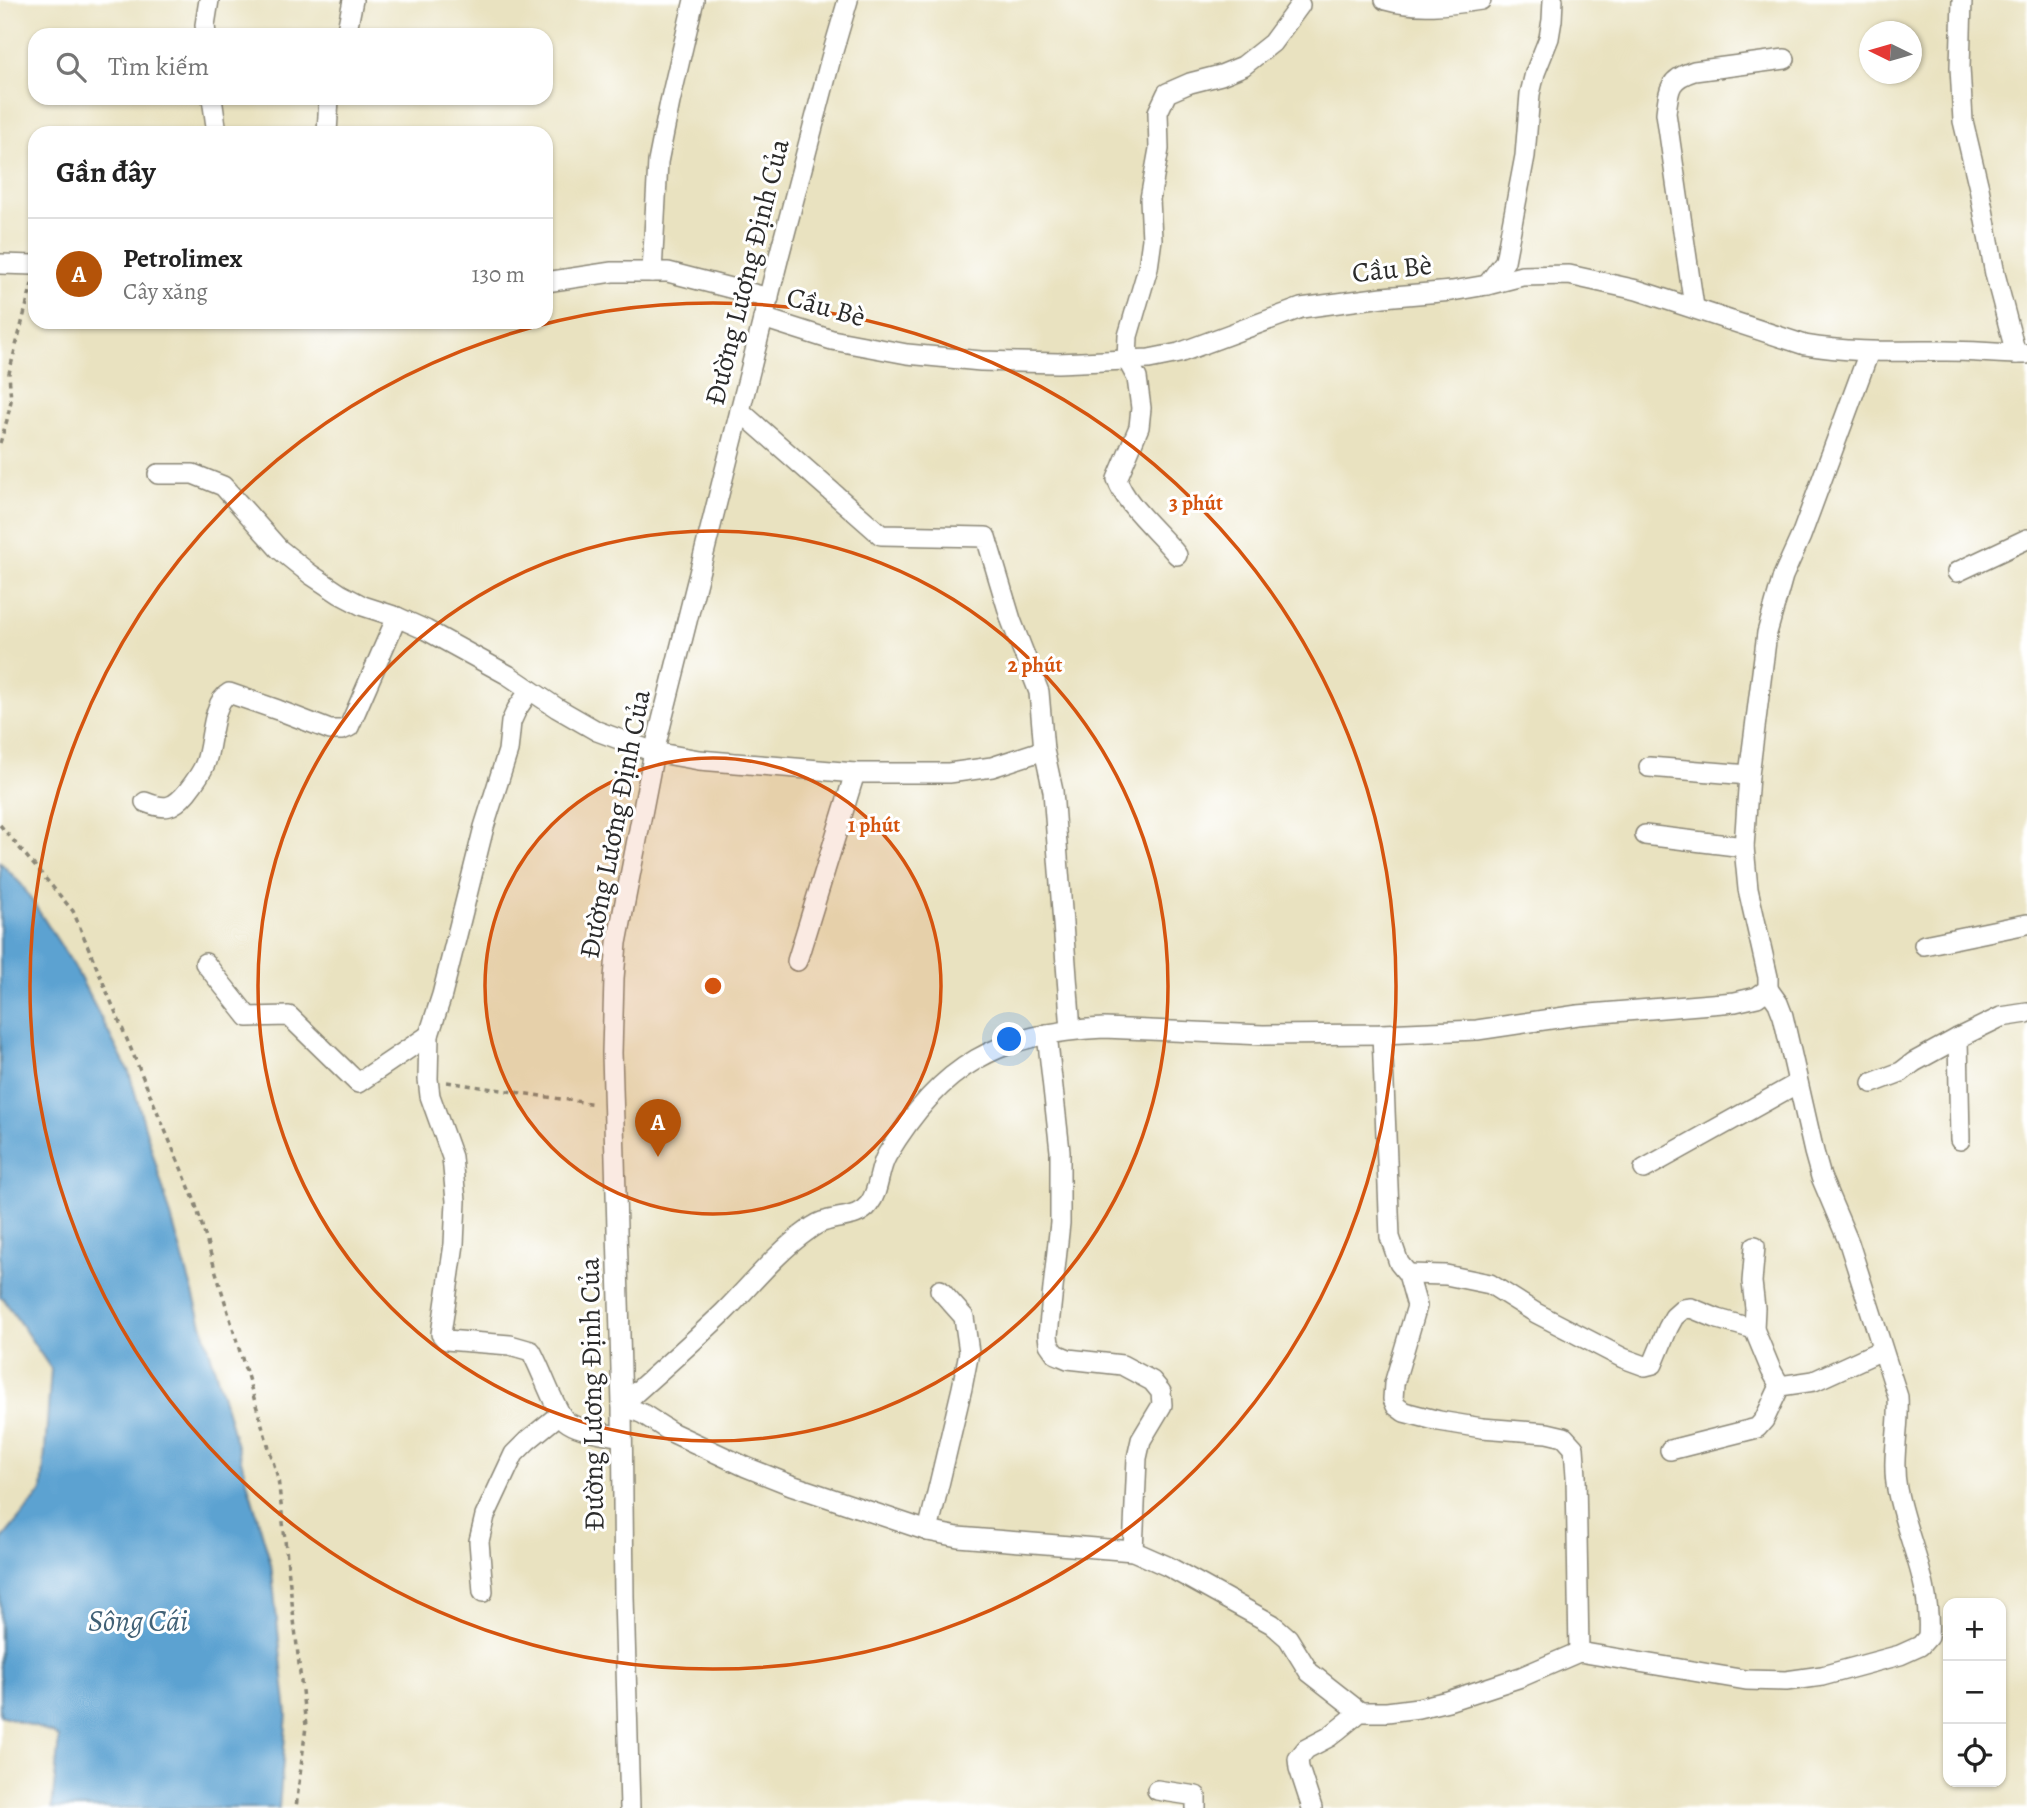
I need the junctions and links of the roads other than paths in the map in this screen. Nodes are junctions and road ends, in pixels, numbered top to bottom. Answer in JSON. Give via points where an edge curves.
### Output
{"nodes":[{"id":1,"x":209,"y":0,"type":"edge"},
{"id":2,"x":353,"y":0,"type":"edge"},
{"id":3,"x":694,"y":0,"type":"edge"},
{"id":4,"x":848,"y":0,"type":"edge"},
{"id":5,"x":1385,"y":0,"type":"edge"},
{"id":6,"x":1481,"y":0,"type":"edge"},
{"id":7,"x":1552,"y":0,"type":"edge"},
{"id":8,"x":1962,"y":0,"type":"edge"},
{"id":9,"x":1300,"y":5,"type":"dead end"},
{"id":10,"x":205,"y":28,"type":"edge"},
{"id":11,"x":347,"y":28,"type":"edge"},
{"id":12,"x":1785,"y":60,"type":"dead end"},
{"id":13,"x":213,"y":105,"type":"edge"},
{"id":14,"x":329,"y":105,"type":"edge"},
{"id":15,"x":216,"y":126,"type":"edge"},
{"id":16,"x":327,"y":126,"type":"edge"},
{"id":17,"x":0,"y":264,"type":"edge"},
{"id":18,"x":28,"y":272,"type":"edge"},
{"id":19,"x":652,"y":272,"type":"junction"},
{"id":20,"x":553,"y":281,"type":"edge"},
{"id":21,"x":1487,"y":285,"type":"junction"},
{"id":22,"x":769,"y":298,"type":"junction"},
{"id":23,"x":1694,"y":307,"type":"junction"},
{"id":24,"x":763,"y":318,"type":"junction"},
{"id":25,"x":1869,"y":352,"type":"junction"},
{"id":26,"x":2022,"y":354,"type":"edge"},
{"id":27,"x":1127,"y":360,"type":"junction"},
{"id":28,"x":740,"y":411,"type":"junction"},
{"id":29,"x":158,"y":474,"type":"dead end"},
{"id":30,"x":2027,"y":539,"type":"edge"},
{"id":31,"x":1177,"y":555,"type":"dead end"},
{"id":32,"x":1957,"y":572,"type":"dead end"},
{"id":33,"x":397,"y":617,"type":"junction"},
{"id":34,"x":530,"y":690,"type":"junction"},
{"id":35,"x":1044,"y":750,"type":"junction"},
{"id":36,"x":654,"y":752,"type":"junction"},
{"id":37,"x":1649,"y":767,"type":"dead end"},
{"id":38,"x":855,"y":773,"type":"junction"},
{"id":39,"x":1749,"y":775,"type":"junction"},
{"id":40,"x":145,"y":802,"type":"dead end"},
{"id":41,"x":1645,"y":835,"type":"dead end"},
{"id":42,"x":1744,"y":847,"type":"junction"},
{"id":43,"x":2027,"y":924,"type":"edge"},
{"id":44,"x":1924,"y":946,"type":"dead end"},
{"id":45,"x":797,"y":961,"type":"dead end"},
{"id":46,"x":205,"y":962,"type":"dead end"},
{"id":47,"x":1768,"y":989,"type":"junction"},
{"id":48,"x":2027,"y":1013,"type":"edge"},
{"id":49,"x":1071,"y":1030,"type":"junction"},
{"id":50,"x":1046,"y":1034,"type":"junction"},
{"id":51,"x":1382,"y":1034,"type":"junction"},
{"id":52,"x":429,"y":1035,"type":"junction"},
{"id":53,"x":1958,"y":1038,"type":"junction"},
{"id":54,"x":1798,"y":1083,"type":"junction"},
{"id":55,"x":1872,"y":1083,"type":"dead end"},
{"id":56,"x":1960,"y":1140,"type":"dead end"},
{"id":57,"x":1644,"y":1169,"type":"dead end"},
{"id":58,"x":1755,"y":1246,"type":"dead end"},
{"id":59,"x":1408,"y":1274,"type":"junction"},
{"id":60,"x":940,"y":1290,"type":"dead end"},
{"id":61,"x":1754,"y":1329,"type":"junction"},
{"id":62,"x":1882,"y":1350,"type":"junction"},
{"id":63,"x":1780,"y":1386,"type":"junction"},
{"id":64,"x":622,"y":1405,"type":"junction"},
{"id":65,"x":560,"y":1415,"type":"junction"},
{"id":66,"x":621,"y":1437,"type":"junction"},
{"id":67,"x":1670,"y":1450,"type":"dead end"},
{"id":68,"x":928,"y":1531,"type":"junction"},
{"id":69,"x":1133,"y":1551,"type":"junction"},
{"id":70,"x":483,"y":1592,"type":"dead end"},
{"id":71,"x":1579,"y":1652,"type":"junction"},
{"id":72,"x":1360,"y":1712,"type":"junction"},
{"id":73,"x":1157,"y":1790,"type":"dead end"},
{"id":74,"x":630,"y":1808,"type":"edge"},
{"id":75,"x":1196,"y":1808,"type":"edge"},
{"id":76,"x":1312,"y":1808,"type":"edge"}],
"edges":[{"from":1,"to":10,"type":"street"},
{"from":2,"to":11,"type":"street"},
{"from":3,"to":19,"type":"street","via":[[658,162]]},
{"from":4,"to":22,"type":"street","name":"Đường Lương Định Của"},
{"from":5,"to":6,"type":"street","via":[[1421,5]]},
{"from":7,"to":21,"type":"street","via":[[1549,38],[1530,94],[1525,156],[1505,261]]},
{"from":8,"to":26,"type":"street","via":[[1963,121],[1995,275]]},
{"from":9,"to":27,"type":"street","via":[[1272,43],[1243,65],[1167,93],[1158,112],[1148,268],[1128,336]]},
{"from":12,"to":23,"type":"street","via":[[1694,71],[1671,84],[1666,113]]},
{"from":13,"to":15,"type":"street"},
{"from":14,"to":16,"type":"street"},
{"from":17,"to":18,"type":"street"},
{"from":19,"to":20,"type":"street","name":"Cầu Bè","via":[[612,272]]},
{"from":19,"to":22,"type":"street","name":"Cầu Bè"},
{"from":21,"to":23,"type":"street","name":"Cầu Bè","via":[[1522,276],[1569,275]]},
{"from":21,"to":27,"type":"street","name":"Cầu Bè","via":[[1301,308],[1178,353]]},
{"from":22,"to":24,"type":"street","name":"Đường Lương Định Của"},
{"from":23,"to":25,"type":"street","name":"Cầu Bè","via":[[1805,345]]},
{"from":24,"to":27,"type":"street","name":"Cầu Bè","via":[[832,340],[907,354],[981,361]]},
{"from":24,"to":28,"type":"street","name":"Đường Lương Định Của"},
{"from":25,"to":26,"type":"street","name":"Cầu Bè"},
{"from":25,"to":39,"type":"street","via":[[1766,632]]},
{"from":27,"to":31,"type":"street","via":[[1137,378],[1141,408],[1139,427],[1117,479],[1120,490]]},
{"from":28,"to":35,"type":"street","via":[[881,535],[986,537],[1039,692]]},
{"from":28,"to":36,"type":"street","name":"Đường Lương Định Của"},
{"from":29,"to":33,"type":"street","via":[[193,474],[223,486],[279,549],[310,574],[363,606]]},
{"from":30,"to":32,"type":"street"},
{"from":33,"to":34,"type":"street"},
{"from":33,"to":40,"type":"street","via":[[349,727],[330,730],[229,693],[220,701],[205,765],[196,781],[170,807]]},
{"from":34,"to":36,"type":"street","via":[[597,731]]},
{"from":34,"to":52,"type":"street","via":[[511,722],[508,751]]},
{"from":35,"to":38,"type":"street","via":[[992,767],[949,773]]},
{"from":35,"to":49,"type":"street","via":[[1053,791]]},
{"from":36,"to":38,"type":"street"},
{"from":36,"to":64,"type":"street","name":"Đường Lương Định Của","via":[[617,943],[612,1040]]},
{"from":37,"to":39,"type":"street"},
{"from":38,"to":45,"type":"street"},
{"from":39,"to":42,"type":"street"},
{"from":41,"to":42,"type":"street"},
{"from":42,"to":47,"type":"street"},
{"from":43,"to":44,"type":"street"},
{"from":46,"to":52,"type":"street","via":[[248,1017],[289,1016],[358,1083]]},
{"from":47,"to":51,"type":"street","via":[[1735,1002],[1578,1015],[1477,1030]]},
{"from":47,"to":54,"type":"street","via":[[1783,1016]]},
{"from":48,"to":53,"type":"street","via":[[2001,1017]]},
{"from":49,"to":50,"type":"street"},
{"from":49,"to":51,"type":"street"},
{"from":50,"to":64,"type":"street","via":[[997,1049],[952,1074],[898,1137],[883,1162],[869,1204],[859,1213],[809,1229]]},
{"from":50,"to":69,"type":"street","via":[[1060,1151],[1060,1223],[1049,1344],[1056,1354],[1068,1359],[1122,1365],[1152,1381],[1161,1392],[1162,1405],[1140,1440]]},
{"from":51,"to":59,"type":"street","via":[[1390,1237]]},
{"from":52,"to":65,"type":"street","via":[[430,1096],[452,1157],[456,1201],[441,1334],[446,1340],[531,1351]]},
{"from":53,"to":55,"type":"street","via":[[1902,1072]]},
{"from":53,"to":56,"type":"street"},
{"from":54,"to":57,"type":"street"},
{"from":54,"to":62,"type":"street","via":[[1821,1177],[1853,1256]]},
{"from":58,"to":61,"type":"street"},
{"from":59,"to":61,"type":"street","via":[[1446,1275],[1490,1284],[1536,1313],[1645,1366],[1653,1364],[1674,1317],[1683,1309]]},
{"from":59,"to":71,"type":"street","via":[[1417,1306],[1394,1384],[1396,1406],[1440,1421],[1564,1437],[1574,1448]]},
{"from":60,"to":68,"type":"street","via":[[964,1317],[969,1352]]},
{"from":61,"to":63,"type":"street"},
{"from":62,"to":63,"type":"street","via":[[1814,1381]]},
{"from":62,"to":71,"type":"street","via":[[1898,1397],[1897,1489],[1928,1603],[1928,1637],[1920,1646],[1822,1676],[1786,1681],[1746,1680]]},
{"from":63,"to":67,"type":"street","via":[[1757,1428]]},
{"from":64,"to":66,"type":"street","name":"Đường Lương Định Của"},
{"from":64,"to":68,"type":"street","via":[[746,1467]]},
{"from":65,"to":66,"type":"street","via":[[578,1427]]},
{"from":65,"to":70,"type":"street","via":[[514,1454],[485,1516],[479,1541]]},
{"from":66,"to":74,"type":"street","name":"Đường Lương Định Của"},
{"from":68,"to":69,"type":"street"},
{"from":69,"to":72,"type":"street","via":[[1272,1624],[1309,1672]]},
{"from":71,"to":72,"type":"street","via":[[1448,1701]]},
{"from":72,"to":76,"type":"street","via":[[1298,1759]]},
{"from":73,"to":75,"type":"street","via":[[1196,1796]]}]}
